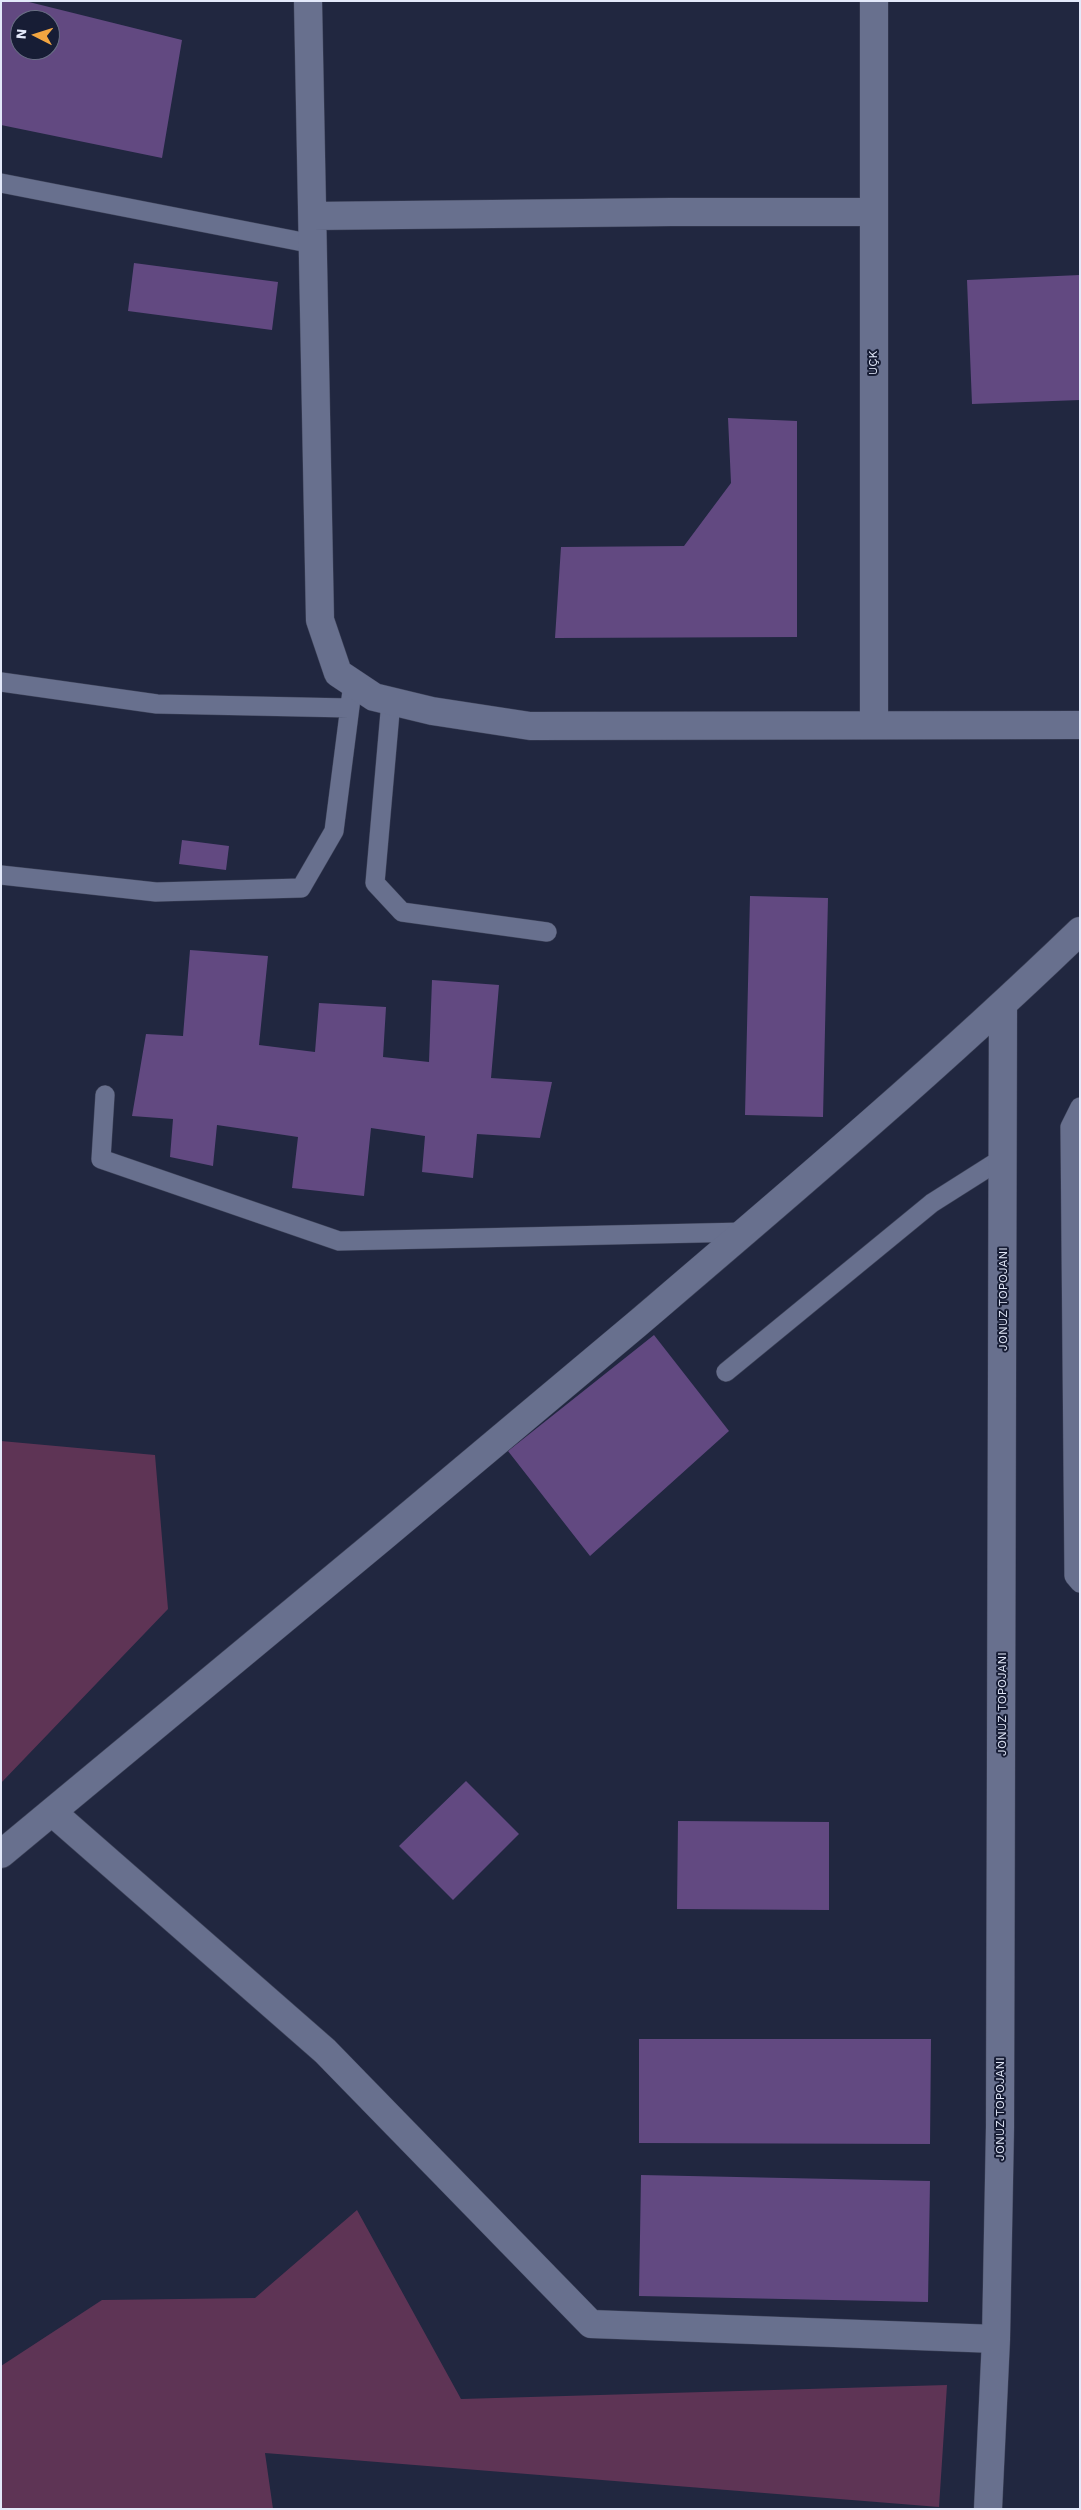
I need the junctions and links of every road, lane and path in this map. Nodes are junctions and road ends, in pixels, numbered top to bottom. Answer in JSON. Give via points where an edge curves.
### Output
{"nodes":[{"id":1,"x":308,"y":1,"type":"edge"},
{"id":2,"x":874,"y":1,"type":"edge"},
{"id":3,"x":1,"y":183,"type":"edge"},
{"id":4,"x":873,"y":212,"type":"junction"},
{"id":5,"x":313,"y":216,"type":"junction"},
{"id":6,"x":313,"y":244,"type":"junction"},
{"id":7,"x":1,"y":682,"type":"edge"},
{"id":8,"x":351,"y":696,"type":"junction"},
{"id":9,"x":391,"y":701,"type":"junction"},
{"id":10,"x":874,"y":725,"type":"junction"},
{"id":11,"x":1080,"y":725,"type":"edge"},
{"id":12,"x":1,"y":875,"type":"edge"},
{"id":13,"x":547,"y":932,"type":"dead end"},
{"id":14,"x":1080,"y":932,"type":"edge"},
{"id":15,"x":1003,"y":1005,"type":"junction"},
{"id":16,"x":105,"y":1095,"type":"dead end"},
{"id":17,"x":1080,"y":1107,"type":"edge"},
{"id":18,"x":1003,"y":1158,"type":"junction"},
{"id":19,"x":745,"y":1232,"type":"junction"},
{"id":20,"x":726,"y":1372,"type":"dead end"},
{"id":21,"x":1080,"y":1583,"type":"edge"},
{"id":22,"x":52,"y":1812,"type":"junction"},
{"id":23,"x":1,"y":1854,"type":"edge"},
{"id":24,"x":996,"y":2340,"type":"junction"},
{"id":25,"x":988,"y":2509,"type":"edge"}],
"edges":[{"from":1,"to":5,"type":"street"},
{"from":2,"to":4,"type":"street","name":"UÇK"},
{"from":3,"to":6,"type":"lane"},
{"from":4,"to":5,"type":"street"},
{"from":4,"to":10,"type":"street","name":"UÇK"},
{"from":5,"to":6,"type":"street"},
{"from":6,"to":8,"type":"street","via":[[320,620],[338,673]]},
{"from":7,"to":8,"type":"lane","via":[[157,704]]},
{"from":8,"to":9,"type":"street"},
{"from":8,"to":12,"type":"lane","via":[[334,831],[301,888],[156,892]]},
{"from":9,"to":10,"type":"street","via":[[432,711],[530,726]]},
{"from":9,"to":13,"type":"lane","via":[[375,883],[402,912]]},
{"from":10,"to":11,"type":"street"},
{"from":14,"to":15,"type":"street"},
{"from":15,"to":18,"type":"street","name":"JONUZ TOPOJANI"},
{"from":15,"to":19,"type":"street"},
{"from":16,"to":19,"type":"lane","via":[[101,1159],[339,1241]]},
{"from":17,"to":21,"type":"lane","via":[[1070,1127],[1070,1137],[1074,1576]]},
{"from":18,"to":20,"type":"lane","via":[[932,1203]]},
{"from":18,"to":24,"type":"street","name":"JONUZ TOPOJANI","via":[[1000,2127]]},
{"from":19,"to":22,"type":"street"},
{"from":22,"to":23,"type":"street"},
{"from":22,"to":24,"type":"street","via":[[325,2051],[591,2324]]},
{"from":24,"to":25,"type":"street","name":"JONUZ TOPOJANI"}]}
